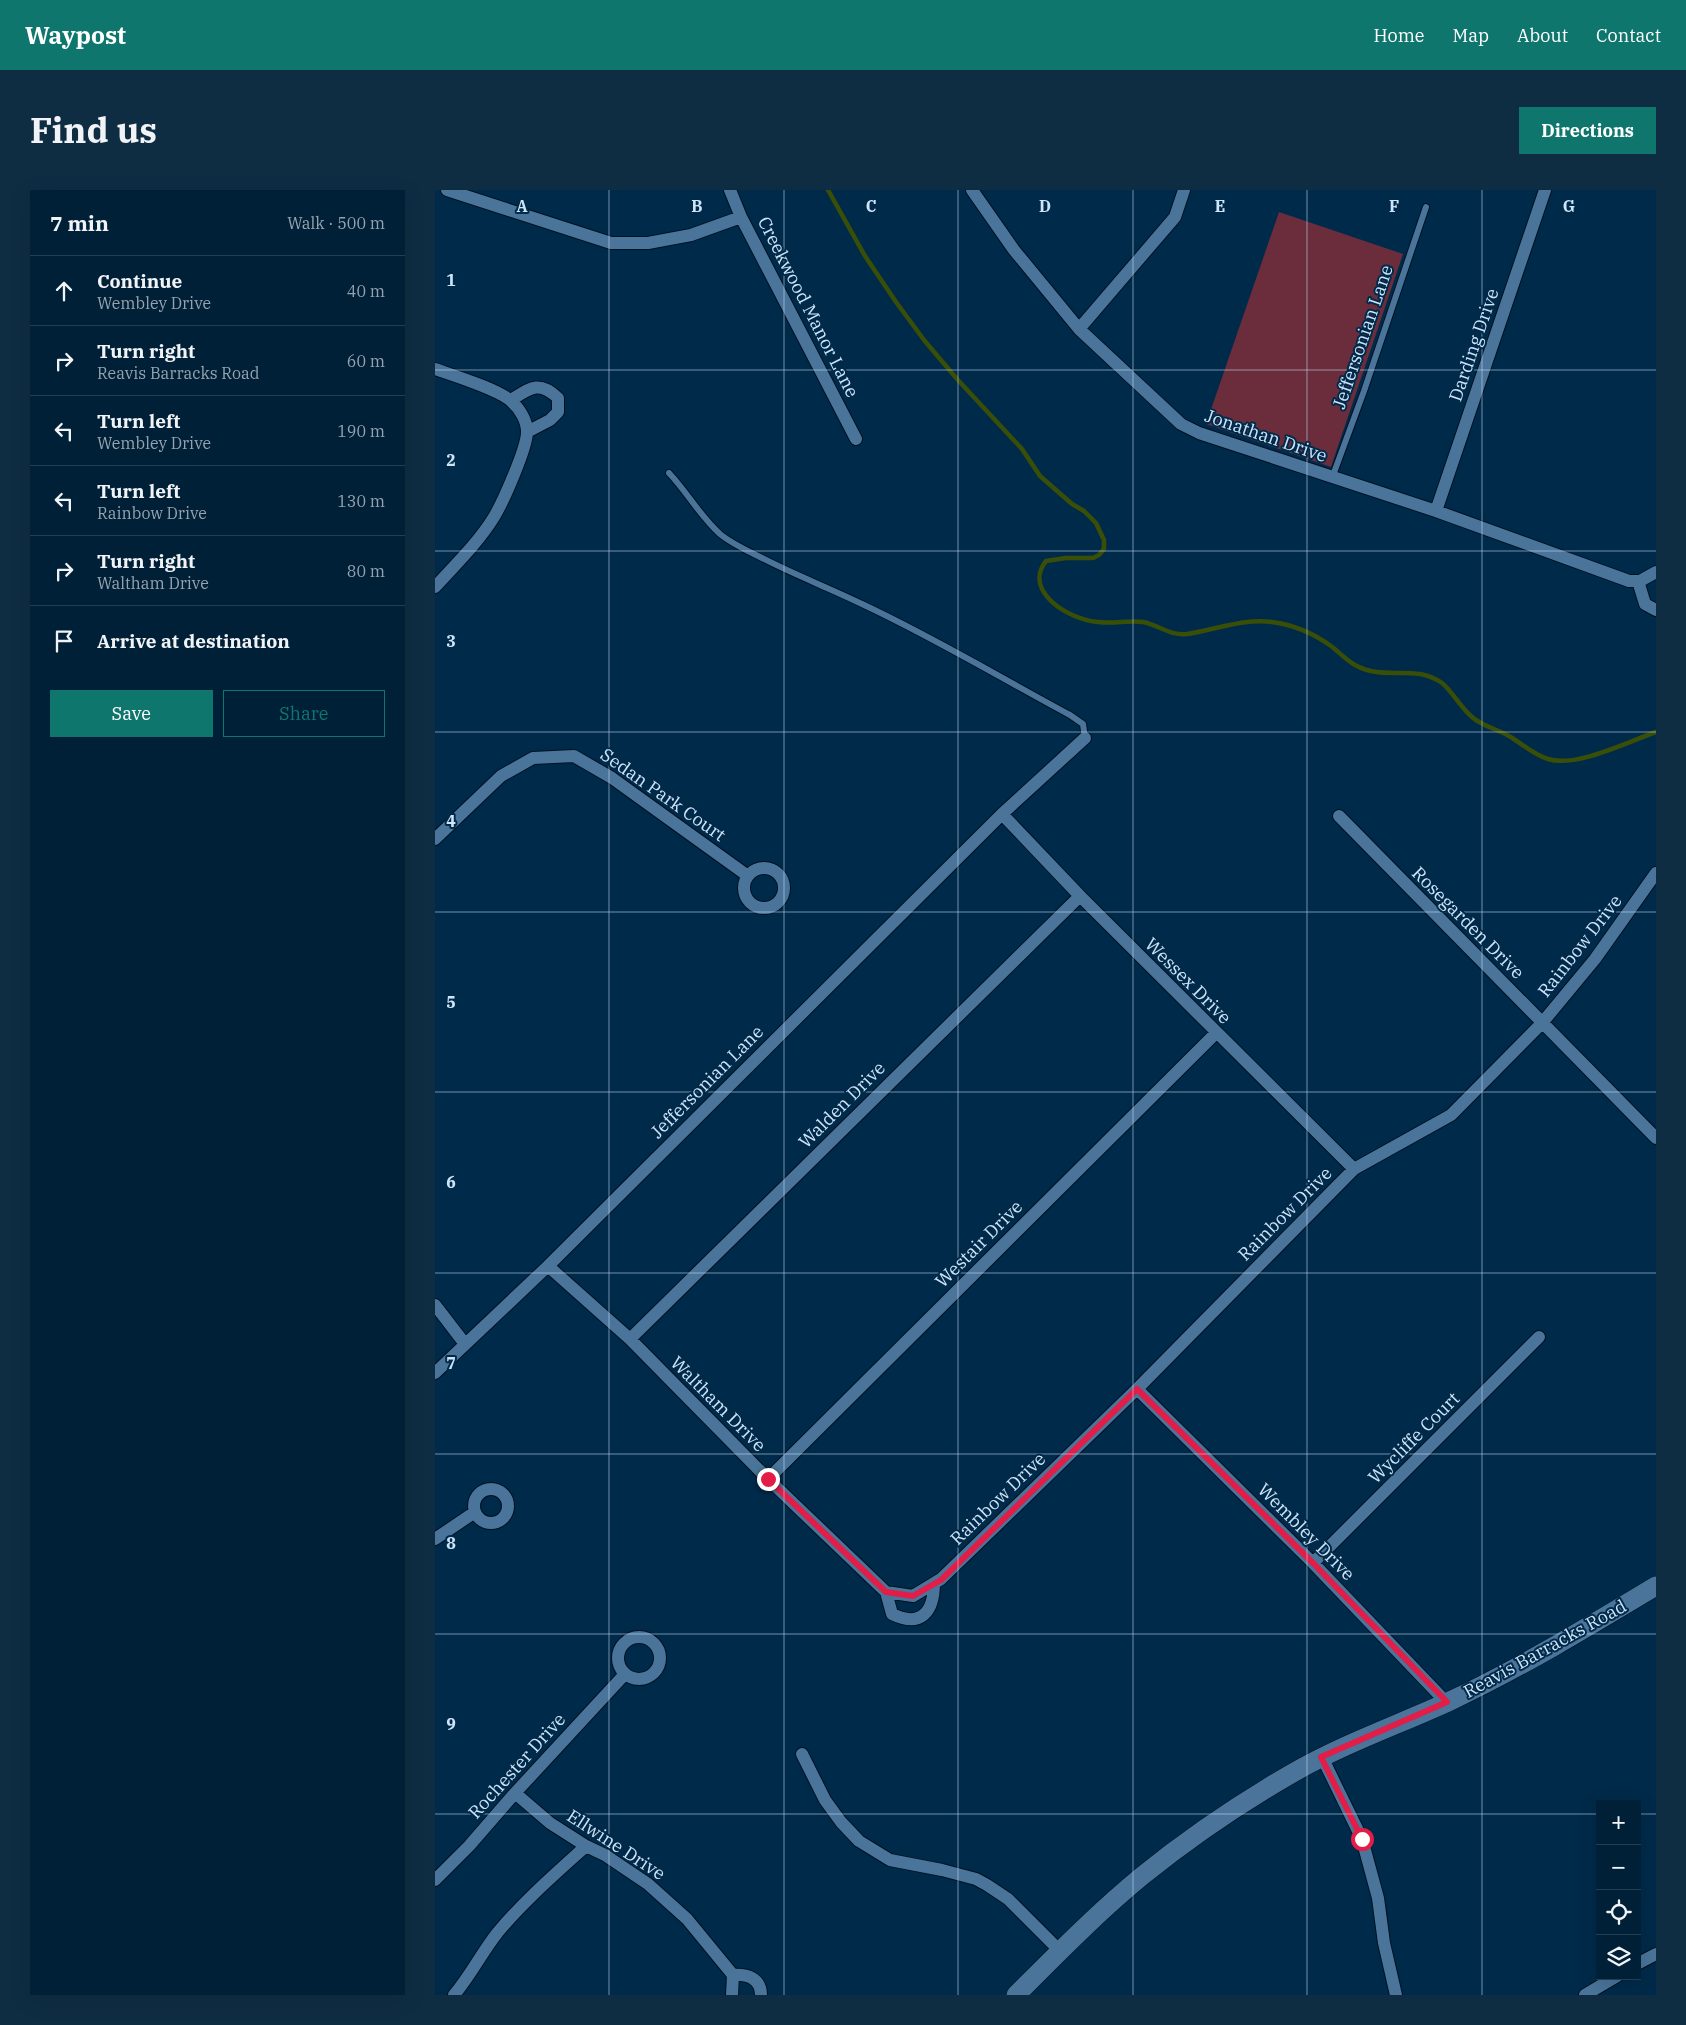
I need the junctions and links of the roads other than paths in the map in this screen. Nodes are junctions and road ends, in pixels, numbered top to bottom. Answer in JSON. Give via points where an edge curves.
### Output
{"nodes":[{"id":1,"x":447,"y":190,"type":"edge"},
{"id":2,"x":730,"y":190,"type":"edge"},
{"id":3,"x":972,"y":190,"type":"edge"},
{"id":4,"x":1184,"y":190,"type":"edge"},
{"id":5,"x":1545,"y":190,"type":"edge"},
{"id":6,"x":1426,"y":207,"type":"dead end"},
{"id":7,"x":741,"y":217,"type":"junction"},
{"id":8,"x":1079,"y":329,"type":"junction"},
{"id":9,"x":435,"y":370,"type":"edge"},
{"id":10,"x":511,"y":400,"type":"junction"},
{"id":11,"x":527,"y":432,"type":"junction"},
{"id":12,"x":856,"y":439,"type":"dead end"},
{"id":13,"x":669,"y":472,"type":"dead end"},
{"id":14,"x":1332,"y":478,"type":"junction"},
{"id":15,"x":1436,"y":512,"type":"junction"},
{"id":16,"x":1656,"y":572,"type":"edge"},
{"id":17,"x":1638,"y":581,"type":"junction"},
{"id":18,"x":435,"y":587,"type":"edge"},
{"id":19,"x":1656,"y":610,"type":"edge"},
{"id":20,"x":1085,"y":738,"type":"joint"},
{"id":21,"x":1002,"y":814,"type":"junction"},
{"id":22,"x":1339,"y":816,"type":"dead end"},
{"id":23,"x":435,"y":839,"type":"edge"},
{"id":24,"x":1656,"y":872,"type":"edge"},
{"id":25,"x":748,"y":876,"type":"dead end"},
{"id":26,"x":1079,"y":896,"type":"junction"},
{"id":27,"x":1542,"y":1022,"type":"junction"},
{"id":28,"x":1216,"y":1033,"type":"junction"},
{"id":29,"x":1656,"y":1138,"type":"edge"},
{"id":30,"x":1354,"y":1169,"type":"junction"},
{"id":31,"x":548,"y":1266,"type":"junction"},
{"id":32,"x":435,"y":1305,"type":"edge"},
{"id":33,"x":1539,"y":1337,"type":"dead end"},
{"id":34,"x":630,"y":1339,"type":"junction"},
{"id":35,"x":465,"y":1344,"type":"junction"},
{"id":36,"x":435,"y":1373,"type":"edge"},
{"id":37,"x":1137,"y":1389,"type":"junction"},
{"id":38,"x":768,"y":1479,"type":"junction"},
{"id":39,"x":475,"y":1512,"type":"dead end"},
{"id":40,"x":435,"y":1538,"type":"edge"},
{"id":41,"x":1313,"y":1563,"type":"junction"},
{"id":42,"x":934,"y":1583,"type":"junction"},
{"id":43,"x":1656,"y":1586,"type":"edge"},
{"id":44,"x":886,"y":1592,"type":"junction"},
{"id":45,"x":625,"y":1674,"type":"dead end"},
{"id":46,"x":1447,"y":1702,"type":"junction"},
{"id":47,"x":802,"y":1754,"type":"dead end"},
{"id":48,"x":1321,"y":1757,"type":"junction"},
{"id":49,"x":515,"y":1793,"type":"junction"},
{"id":50,"x":586,"y":1846,"type":"junction"},
{"id":51,"x":435,"y":1880,"type":"edge"},
{"id":52,"x":1060,"y":1951,"type":"junction"},
{"id":53,"x":1656,"y":1954,"type":"edge"},
{"id":54,"x":1641,"y":1962,"type":"edge"},
{"id":55,"x":733,"y":1976,"type":"junction"},
{"id":56,"x":1610,"y":1980,"type":"edge"},
{"id":57,"x":454,"y":1995,"type":"edge"},
{"id":58,"x":731,"y":1995,"type":"edge"},
{"id":59,"x":761,"y":1995,"type":"edge"},
{"id":60,"x":1016,"y":1995,"type":"edge"},
{"id":61,"x":1396,"y":1995,"type":"edge"},
{"id":62,"x":1585,"y":1995,"type":"edge"}],
"edges":[{"from":1,"to":7,"type":"street","via":[[611,243],[648,242],[691,235]]},
{"from":2,"to":7,"type":"street","name":"Creekwood Manor Lane"},
{"from":3,"to":8,"type":"street","name":"Jonathan Drive","via":[[1014,250]]},
{"from":4,"to":8,"type":"street","via":[[1175,216]]},
{"from":5,"to":15,"type":"street","name":"Darding Drive"},
{"from":6,"to":14,"type":"lane","name":"Jeffersonian Lane"},
{"from":7,"to":12,"type":"street","name":"Creekwood Manor Lane"},
{"from":8,"to":14,"type":"street","name":"Jonathan Drive","via":[[1181,424]]},
{"from":9,"to":10,"type":"street","via":[[465,379]]},
{"from":10,"to":11,"type":"street","via":[[522,413]]},
{"from":10,"to":11,"type":"street","via":[[534,387],[549,390],[558,398],[558,412]]},
{"from":11,"to":18,"type":"street","via":[[518,466],[495,517]]},
{"from":13,"to":20,"type":"lane","via":[[720,534],[789,572],[897,621],[1070,715],[1083,724]]},
{"from":14,"to":15,"type":"street","name":"Jonathan Drive"},
{"from":15,"to":17,"type":"street","name":"Jonathan Drive","via":[[1629,581]]},
{"from":16,"to":17,"type":"street"},
{"from":17,"to":19,"type":"street","via":[[1645,604]]},
{"from":20,"to":21,"type":"street","name":"Jeffersonian Lane"},
{"from":21,"to":26,"type":"street","name":"Wessex Drive"},
{"from":21,"to":31,"type":"street","name":"Jeffersonian Lane"},
{"from":22,"to":27,"type":"street","name":"Rosegarden Drive"},
{"from":23,"to":25,"type":"street","name":"Sedan Park Court","via":[[501,776],[533,758],[574,756],[612,778]]},
{"from":24,"to":27,"type":"street","name":"Rainbow Drive","via":[[1595,960]]},
{"from":26,"to":28,"type":"street","name":"Wessex Drive"},
{"from":26,"to":34,"type":"street","name":"Walden Drive"},
{"from":27,"to":29,"type":"street","name":"Rosegarden Drive"},
{"from":27,"to":30,"type":"street","name":"Rainbow Drive","via":[[1451,1115]]},
{"from":28,"to":30,"type":"street","name":"Wessex Drive"},
{"from":28,"to":38,"type":"street","name":"Westair Drive"},
{"from":30,"to":37,"type":"street","name":"Rainbow Drive"},
{"from":31,"to":34,"type":"street","name":"Waltham Drive"},
{"from":31,"to":35,"type":"street","name":"Jeffersonian Lane"},
{"from":32,"to":35,"type":"street"},
{"from":33,"to":41,"type":"street","name":"Wycliffe Court"},
{"from":34,"to":38,"type":"street","name":"Waltham Drive"},
{"from":35,"to":36,"type":"street","name":"Jeffersonian Lane"},
{"from":37,"to":41,"type":"street","name":"Wembley Drive"},
{"from":37,"to":42,"type":"street","name":"Rainbow Drive","via":[[941,1580]]},
{"from":38,"to":44,"type":"street","name":"Waltham Drive"},
{"from":39,"to":40,"type":"street"},
{"from":41,"to":46,"type":"street","name":"Wembley Drive"},
{"from":42,"to":44,"type":"street","name":"Rainbow Drive","via":[[913,1596]]},
{"from":42,"to":44,"type":"street","via":[[934,1596],[928,1612],[915,1619],[902,1619],[892,1614]]},
{"from":43,"to":46,"type":"main road","name":"Reavis Barracks Road","via":[[1551,1649]]},
{"from":45,"to":49,"type":"street","name":"Rochester Drive"},
{"from":46,"to":48,"type":"main road","name":"Reavis Barracks Road"},
{"from":47,"to":52,"type":"street","via":[[825,1800],[859,1841],[890,1860],[942,1870],[987,1885],[1008,1899]]},
{"from":48,"to":52,"type":"main road","name":"Reavis Barracks Road","via":[[1249,1799],[1181,1846],[1134,1883]]},
{"from":48,"to":61,"type":"street","via":[[1362,1839],[1378,1898]]},
{"from":49,"to":50,"type":"street","name":"Ellwine Drive","via":[[550,1823]]},
{"from":49,"to":51,"type":"street","name":"Rochester Drive"},
{"from":50,"to":55,"type":"street","name":"Ellwine Drive","via":[[648,1884],[687,1919]]},
{"from":50,"to":57,"type":"street","via":[[523,1903]]},
{"from":52,"to":60,"type":"main road","name":"Reavis Barracks Road"},
{"from":53,"to":54,"type":"street"},
{"from":55,"to":58,"type":"street"},
{"from":55,"to":59,"type":"street","via":[[743,1975],[756,1980]]},
{"from":56,"to":62,"type":"street"}]}
